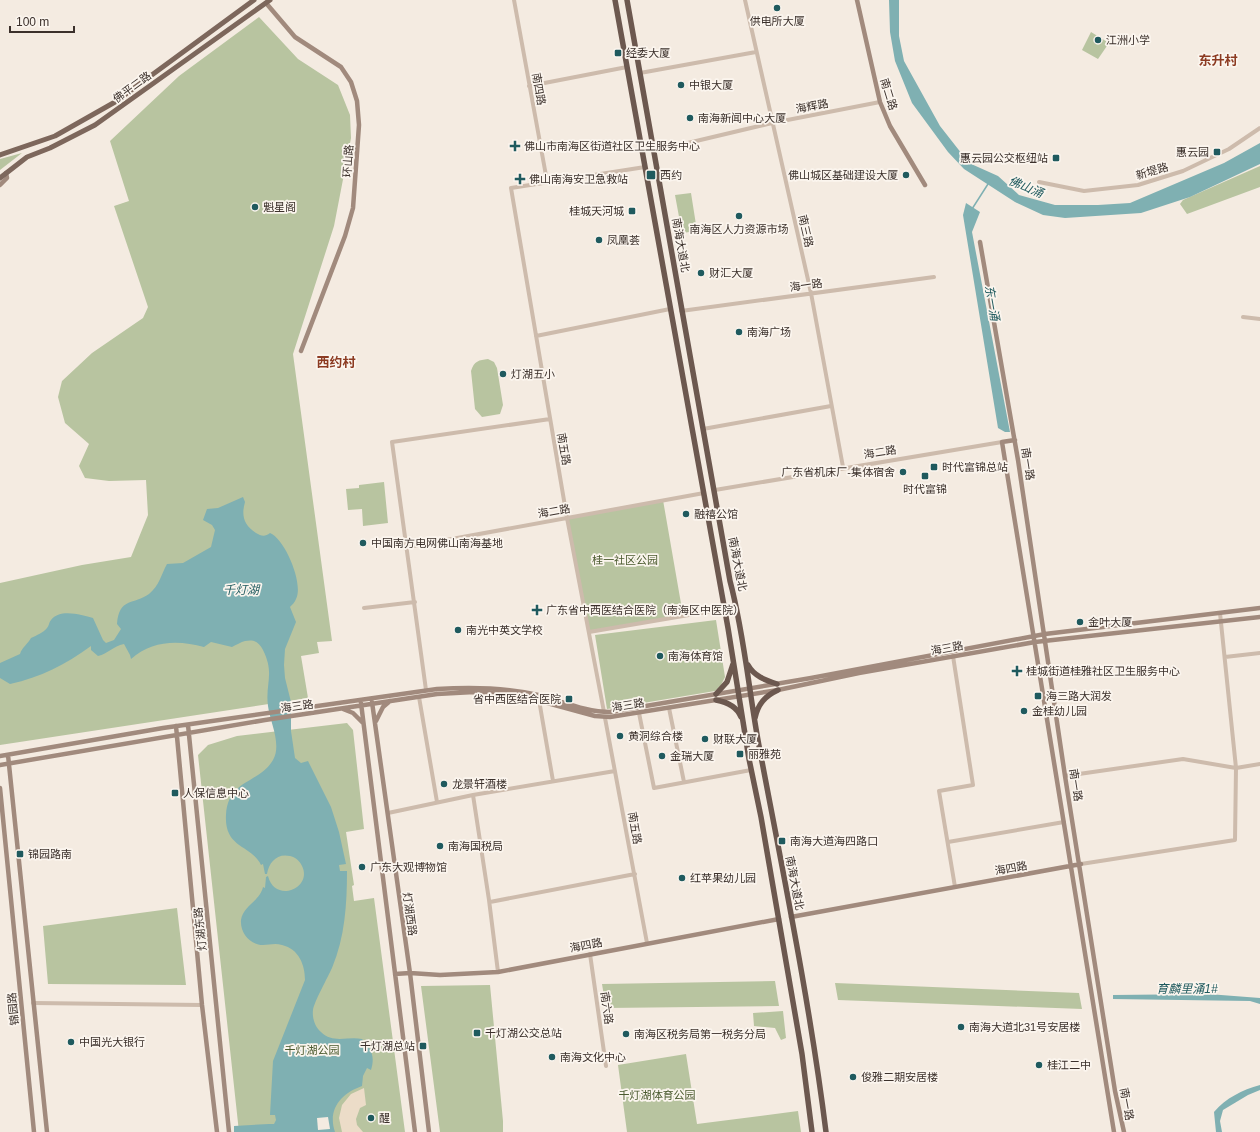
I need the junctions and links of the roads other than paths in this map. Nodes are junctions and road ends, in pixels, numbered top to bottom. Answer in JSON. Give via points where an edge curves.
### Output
{"nodes":[{"id":1,"x":254,"y":0,"type":"edge"},
{"id":2,"x":514,"y":0,"type":"edge"},
{"id":3,"x":615,"y":0,"type":"edge"},
{"id":4,"x":627,"y":0,"type":"edge"},
{"id":5,"x":745,"y":0,"type":"edge"},
{"id":6,"x":857,"y":0,"type":"edge"},
{"id":7,"x":268,"y":2,"type":"edge"},
{"id":8,"x":756,"y":52,"type":"junction"},
{"id":9,"x":627,"y":67,"type":"junction"},
{"id":10,"x":640,"y":73,"type":"junction"},
{"id":11,"x":529,"y":86,"type":"junction"},
{"id":12,"x":880,"y":102,"type":"junction"},
{"id":13,"x":772,"y":123,"type":"junction"},
{"id":14,"x":1260,"y":128,"type":"edge"},
{"id":15,"x":654,"y":151,"type":"junction"},
{"id":16,"x":0,"y":155,"type":"edge"},
{"id":17,"x":645,"y":167,"type":"junction"},
{"id":18,"x":6,"y":173,"type":"junction"},
{"id":19,"x":0,"y":178,"type":"edge"},
{"id":20,"x":547,"y":181,"type":"junction"},
{"id":21,"x":1038,"y":182,"type":"dead end"},
{"id":22,"x":0,"y":185,"type":"edge"},
{"id":23,"x":925,"y":185,"type":"dead end"},
{"id":24,"x":980,"y":242,"type":"dead end"},
{"id":25,"x":934,"y":277,"type":"dead end"},
{"id":26,"x":811,"y":293,"type":"junction"},
{"id":27,"x":670,"y":309,"type":"junction"},
{"id":28,"x":681,"y":311,"type":"junction"},
{"id":29,"x":1243,"y":317,"type":"dead end"},
{"id":30,"x":1260,"y":319,"type":"edge"},
{"id":31,"x":536,"y":336,"type":"junction"},
{"id":32,"x":301,"y":351,"type":"dead end"},
{"id":33,"x":831,"y":406,"type":"junction"},
{"id":34,"x":550,"y":419,"type":"junction"},
{"id":35,"x":703,"y":428,"type":"junction"},
{"id":36,"x":1015,"y":440,"type":"junction"},
{"id":37,"x":1002,"y":442,"type":"junction"},
{"id":38,"x":843,"y":467,"type":"junction"},
{"id":39,"x":715,"y":490,"type":"junction"},
{"id":40,"x":704,"y":493,"type":"junction"},
{"id":41,"x":567,"y":518,"type":"junction"},
{"id":42,"x":408,"y":547,"type":"junction"},
{"id":43,"x":415,"y":602,"type":"junction"},
{"id":44,"x":364,"y":608,"type":"dead end"},
{"id":45,"x":724,"y":608,"type":"junction"},
{"id":46,"x":1260,"y":608,"type":"edge"},
{"id":47,"x":1220,"y":613,"type":"junction"},
{"id":48,"x":1260,"y":617,"type":"edge"},
{"id":49,"x":1221,"y":622,"type":"junction"},
{"id":50,"x":589,"y":632,"type":"junction"},
{"id":51,"x":1045,"y":634,"type":"junction"},
{"id":52,"x":1034,"y":636,"type":"junction"},
{"id":53,"x":1045,"y":641,"type":"junction"},
{"id":54,"x":1035,"y":642,"type":"junction"},
{"id":55,"x":1260,"y":653,"type":"edge"},
{"id":56,"x":953,"y":656,"type":"junction"},
{"id":57,"x":1225,"y":657,"type":"junction"},
{"id":58,"x":746,"y":660,"type":"junction"},
{"id":59,"x":733,"y":662,"type":"junction"},
{"id":60,"x":777,"y":687,"type":"junction"},
{"id":61,"x":426,"y":690,"type":"junction"},
{"id":62,"x":750,"y":691,"type":"junction"},
{"id":63,"x":738,"y":692,"type":"junction"},
{"id":64,"x":716,"y":694,"type":"junction"},
{"id":65,"x":419,"y":697,"type":"junction"},
{"id":66,"x":372,"y":698,"type":"junction"},
{"id":67,"x":361,"y":700,"type":"junction"},
{"id":68,"x":539,"y":700,"type":"junction"},
{"id":69,"x":716,"y":700,"type":"junction"},
{"id":70,"x":390,"y":701,"type":"junction"},
{"id":71,"x":373,"y":704,"type":"junction"},
{"id":72,"x":361,"y":705,"type":"junction"},
{"id":73,"x":669,"y":708,"type":"junction"},
{"id":74,"x":340,"y":709,"type":"junction"},
{"id":75,"x":639,"y":713,"type":"junction"},
{"id":76,"x":604,"y":715,"type":"junction"},
{"id":77,"x":376,"y":722,"type":"junction"},
{"id":78,"x":754,"y":722,"type":"junction"},
{"id":79,"x":363,"y":724,"type":"junction"},
{"id":80,"x":743,"y":724,"type":"junction"},
{"id":81,"x":188,"y":725,"type":"junction"},
{"id":82,"x":176,"y":726,"type":"junction"},
{"id":83,"x":189,"y":732,"type":"junction"},
{"id":84,"x":176,"y":734,"type":"junction"},
{"id":85,"x":8,"y":755,"type":"junction"},
{"id":86,"x":0,"y":756,"type":"edge"},
{"id":87,"x":1260,"y":764,"type":"edge"},
{"id":88,"x":9,"y":765,"type":"junction"},
{"id":89,"x":0,"y":766,"type":"edge"},
{"id":90,"x":1236,"y":768,"type":"junction"},
{"id":91,"x":751,"y":770,"type":"junction"},
{"id":92,"x":615,"y":771,"type":"junction"},
{"id":93,"x":1065,"y":776,"type":"junction"},
{"id":94,"x":553,"y":781,"type":"junction"},
{"id":95,"x":684,"y":782,"type":"junction"},
{"id":96,"x":0,"y":788,"type":"edge"},
{"id":97,"x":473,"y":795,"type":"junction"},
{"id":98,"x":437,"y":802,"type":"junction"},
{"id":99,"x":388,"y":813,"type":"junction"},
{"id":100,"x":1064,"y":822,"type":"junction"},
{"id":101,"x":948,"y":842,"type":"junction"},
{"id":102,"x":1080,"y":864,"type":"junction"},
{"id":103,"x":1072,"y":866,"type":"junction"},
{"id":104,"x":635,"y":874,"type":"junction"},
{"id":105,"x":955,"y":887,"type":"junction"},
{"id":106,"x":490,"y":902,"type":"junction"},
{"id":107,"x":791,"y":917,"type":"junction"},
{"id":108,"x":778,"y":919,"type":"junction"},
{"id":109,"x":647,"y":942,"type":"junction"},
{"id":110,"x":590,"y":954,"type":"junction"},
{"id":111,"x":498,"y":972,"type":"junction"},
{"id":112,"x":410,"y":973,"type":"junction"},
{"id":113,"x":396,"y":974,"type":"junction"},
{"id":114,"x":33,"y":1003,"type":"junction"},
{"id":115,"x":202,"y":1005,"type":"junction"},
{"id":116,"x":606,"y":1066,"type":"dead end"},
{"id":117,"x":34,"y":1132,"type":"edge"},
{"id":118,"x":47,"y":1132,"type":"edge"},
{"id":119,"x":217,"y":1132,"type":"edge"},
{"id":120,"x":229,"y":1132,"type":"edge"},
{"id":121,"x":415,"y":1132,"type":"edge"},
{"id":122,"x":429,"y":1132,"type":"edge"},
{"id":123,"x":812,"y":1132,"type":"edge"},
{"id":124,"x":826,"y":1132,"type":"edge"},
{"id":125,"x":1114,"y":1132,"type":"edge"},
{"id":126,"x":1124,"y":1132,"type":"edge"}],
"edges":[{"from":1,"to":16,"type":"main road","name":"佛平二路","via":[[115,102],[55,136]]},
{"from":2,"to":11,"type":"street","name":"南四路"},
{"from":3,"to":9,"type":"highway","name":"南海大道北"},
{"from":4,"to":10,"type":"highway","name":"南海大道北"},
{"from":5,"to":8,"type":"street","name":"南三路"},
{"from":6,"to":12,"type":"main road","name":"南二路"},
{"from":7,"to":18,"type":"main road","name":"佛平二路","via":[[96,125],[27,157]]},
{"from":7,"to":32,"type":"main road","name":"环山路","via":[[295,37],[340,67],[351,82],[358,101],[359,125],[353,208],[345,236]]},
{"from":8,"to":10,"type":"street"},
{"from":8,"to":13,"type":"street","name":"南三路"},
{"from":9,"to":11,"type":"street"},
{"from":9,"to":17,"type":"highway","name":"南海大道北"},
{"from":10,"to":15,"type":"highway","name":"南海大道北"},
{"from":11,"to":20,"type":"street","name":"南四路"},
{"from":12,"to":13,"type":"street","name":"海辉路"},
{"from":12,"to":23,"type":"main road","name":"南二路","via":[[890,126]]},
{"from":13,"to":15,"type":"street","name":"海辉路"},
{"from":13,"to":26,"type":"street","name":"南三路"},
{"from":14,"to":21,"type":"street","name":"新堤路","via":[[1228,149],[1183,171],[1138,185],[1084,190]]},
{"from":15,"to":28,"type":"highway","name":"南海大道北"},
{"from":17,"to":20,"type":"street"},
{"from":17,"to":27,"type":"highway","name":"南海大道北"},
{"from":18,"to":19,"type":"main road","name":"佛平二路"},
{"from":18,"to":22,"type":"main road","via":[[7,178]]},
{"from":20,"to":31,"type":"street","name":"南五路","via":[[511,188]]},
{"from":24,"to":36,"type":"main road","name":"南一路"},
{"from":25,"to":26,"type":"street","name":"海一路"},
{"from":26,"to":28,"type":"street","name":"海一路"},
{"from":26,"to":33,"type":"street","name":"南三路"},
{"from":27,"to":31,"type":"street"},
{"from":27,"to":40,"type":"highway","name":"南海大道北"},
{"from":28,"to":35,"type":"highway","name":"南海大道北"},
{"from":29,"to":30,"type":"street"},
{"from":31,"to":34,"type":"street","name":"南五路"},
{"from":33,"to":35,"type":"street"},
{"from":33,"to":38,"type":"street","name":"南三路"},
{"from":34,"to":41,"type":"street","name":"南五路"},
{"from":34,"to":42,"type":"street","via":[[392,442]]},
{"from":35,"to":39,"type":"highway","name":"南海大道北"},
{"from":36,"to":37,"type":"main road"},
{"from":36,"to":51,"type":"main road","name":"南一路"},
{"from":37,"to":38,"type":"street","name":"海二路"},
{"from":37,"to":52,"type":"main road","name":"南一路"},
{"from":38,"to":39,"type":"street","name":"海二路"},
{"from":39,"to":58,"type":"highway","name":"南海大道北"},
{"from":40,"to":41,"type":"street","name":"海二路"},
{"from":40,"to":45,"type":"highway","name":"南海大道北"},
{"from":41,"to":42,"type":"street","name":"海二路"},
{"from":41,"to":50,"type":"street","name":"南五路"},
{"from":42,"to":43,"type":"street"},
{"from":43,"to":44,"type":"street"},
{"from":43,"to":61,"type":"street"},
{"from":45,"to":50,"type":"street"},
{"from":45,"to":59,"type":"highway","name":"南海大道北"},
{"from":46,"to":47,"type":"main road","name":"海三路"},
{"from":47,"to":49,"type":"street"},
{"from":47,"to":51,"type":"main road","name":"海三路"},
{"from":48,"to":49,"type":"main road","name":"海三路"},
{"from":49,"to":53,"type":"main road","name":"海三路"},
{"from":49,"to":57,"type":"street"},
{"from":50,"to":76,"type":"street","name":"南五路"},
{"from":51,"to":52,"type":"main road","name":"海三路"},
{"from":51,"to":53,"type":"main road","name":"南一路"},
{"from":52,"to":54,"type":"main road","name":"南一路"},
{"from":52,"to":60,"type":"main road","name":"海三路"},
{"from":53,"to":54,"type":"main road","name":"海三路"},
{"from":53,"to":93,"type":"main road","name":"南一路"},
{"from":54,"to":56,"type":"main road","name":"海三路"},
{"from":54,"to":100,"type":"main road","name":"南一路"},
{"from":55,"to":57,"type":"street"},
{"from":56,"to":60,"type":"main road","name":"海三路"},
{"from":56,"to":101,"type":"street","via":[[973,785],[939,791]]},
{"from":57,"to":90,"type":"street"},
{"from":58,"to":60,"type":"highway","via":[[751,670]]},
{"from":58,"to":62,"type":"highway","name":"南海大道北"},
{"from":59,"to":63,"type":"highway","name":"南海大道北"},
{"from":59,"to":64,"type":"highway","via":[[727,682]]},
{"from":60,"to":62,"type":"main road","name":"海三路"},
{"from":60,"to":78,"type":"highway","via":[[761,702]]},
{"from":61,"to":66,"type":"main road","name":"海三路"},
{"from":61,"to":76,"type":"main road","name":"海三路","via":[[504,690],[538,695]]},
{"from":62,"to":63,"type":"main road","name":"海三路"},
{"from":62,"to":78,"type":"highway","name":"南海大道北"},
{"from":63,"to":64,"type":"main road","name":"海三路"},
{"from":63,"to":69,"type":"main road","name":"海三路"},
{"from":63,"to":80,"type":"highway","name":"南海大道北"},
{"from":64,"to":76,"type":"main road","name":"海三路"},
{"from":65,"to":68,"type":"main road","name":"海三路","via":[[474,692]]},
{"from":65,"to":70,"type":"main road","name":"海三路"},
{"from":65,"to":98,"type":"street"},
{"from":66,"to":67,"type":"main road","name":"海三路"},
{"from":66,"to":71,"type":"main road","name":"灯湖西路"},
{"from":67,"to":72,"type":"main road","name":"灯湖西路"},
{"from":67,"to":81,"type":"main road","name":"海三路"},
{"from":68,"to":76,"type":"main road","name":"海三路"},
{"from":68,"to":94,"type":"street"},
{"from":69,"to":73,"type":"main road","name":"海三路"},
{"from":69,"to":80,"type":"highway","via":[[735,708]]},
{"from":70,"to":71,"type":"main road","name":"海三路"},
{"from":70,"to":77,"type":"main road","via":[[380,712]]},
{"from":71,"to":72,"type":"main road","name":"海三路"},
{"from":71,"to":77,"type":"main road","name":"灯湖西路"},
{"from":72,"to":74,"type":"main road","name":"海三路"},
{"from":72,"to":79,"type":"main road","name":"灯湖西路"},
{"from":73,"to":75,"type":"main road","name":"海三路"},
{"from":73,"to":95,"type":"street"},
{"from":74,"to":79,"type":"main road","via":[[353,713]]},
{"from":74,"to":83,"type":"main road","name":"海三路"},
{"from":75,"to":76,"type":"main road","name":"海三路"},
{"from":75,"to":95,"type":"street","via":[[654,788]]},
{"from":76,"to":92,"type":"street","name":"南五路"},
{"from":77,"to":99,"type":"main road","name":"灯湖西路"},
{"from":78,"to":107,"type":"highway","name":"南海大道北"},
{"from":79,"to":113,"type":"main road","name":"灯湖西路"},
{"from":80,"to":91,"type":"highway","name":"南海大道北"},
{"from":81,"to":82,"type":"main road","name":"海三路"},
{"from":81,"to":83,"type":"main road","name":"灯湖东路"},
{"from":82,"to":84,"type":"main road","name":"灯湖东路"},
{"from":82,"to":85,"type":"main road","name":"海三路"},
{"from":83,"to":84,"type":"main road","name":"海三路"},
{"from":83,"to":120,"type":"main road","name":"灯湖东路"},
{"from":84,"to":88,"type":"main road","name":"海三路"},
{"from":84,"to":115,"type":"main road","name":"灯湖东路"},
{"from":85,"to":86,"type":"main road","name":"海三路"},
{"from":85,"to":88,"type":"main road"},
{"from":87,"to":90,"type":"street"},
{"from":88,"to":89,"type":"main road","name":"海三路"},
{"from":88,"to":114,"type":"main road"},
{"from":90,"to":93,"type":"street","via":[[1183,759]]},
{"from":90,"to":102,"type":"street","name":"海四路","via":[[1235,840]]},
{"from":91,"to":95,"type":"street"},
{"from":91,"to":108,"type":"highway","name":"南海大道北"},
{"from":92,"to":94,"type":"street"},
{"from":92,"to":104,"type":"street","name":"南五路"},
{"from":93,"to":102,"type":"main road","name":"南一路"},
{"from":94,"to":97,"type":"street"},
{"from":96,"to":117,"type":"main road","name":"锦园路"},
{"from":97,"to":98,"type":"street"},
{"from":97,"to":106,"type":"street"},
{"from":98,"to":99,"type":"street"},
{"from":99,"to":112,"type":"main road","name":"灯湖西路"},
{"from":100,"to":101,"type":"street"},
{"from":100,"to":103,"type":"main road","name":"南一路"},
{"from":101,"to":105,"type":"street"},
{"from":102,"to":103,"type":"main road","name":"海四路"},
{"from":102,"to":126,"type":"main road","name":"南一路","via":[[1115,1091]]},
{"from":103,"to":105,"type":"main road","name":"海四路"},
{"from":103,"to":125,"type":"main road","name":"南一路"},
{"from":104,"to":106,"type":"street"},
{"from":104,"to":109,"type":"street","name":"南五路"},
{"from":105,"to":107,"type":"main road","name":"海四路"},
{"from":106,"to":111,"type":"street"},
{"from":107,"to":124,"type":"highway","name":"南海大道北","via":[[816,1052]]},
{"from":108,"to":109,"type":"main road","name":"海四路"},
{"from":108,"to":123,"type":"highway","name":"南海大道北","via":[[802,1054]]},
{"from":109,"to":110,"type":"main road","name":"海四路"},
{"from":110,"to":111,"type":"main road","name":"海四路"},
{"from":110,"to":116,"type":"street","name":"南六路"},
{"from":111,"to":112,"type":"main road","name":"海四路","via":[[440,975]]},
{"from":112,"to":113,"type":"main road","name":"海四路"},
{"from":112,"to":122,"type":"main road","name":"灯湖西路"},
{"from":113,"to":121,"type":"main road","name":"灯湖西路"},
{"from":114,"to":115,"type":"street"},
{"from":114,"to":118,"type":"main road"},
{"from":115,"to":119,"type":"main road","name":"灯湖东路"}]}
